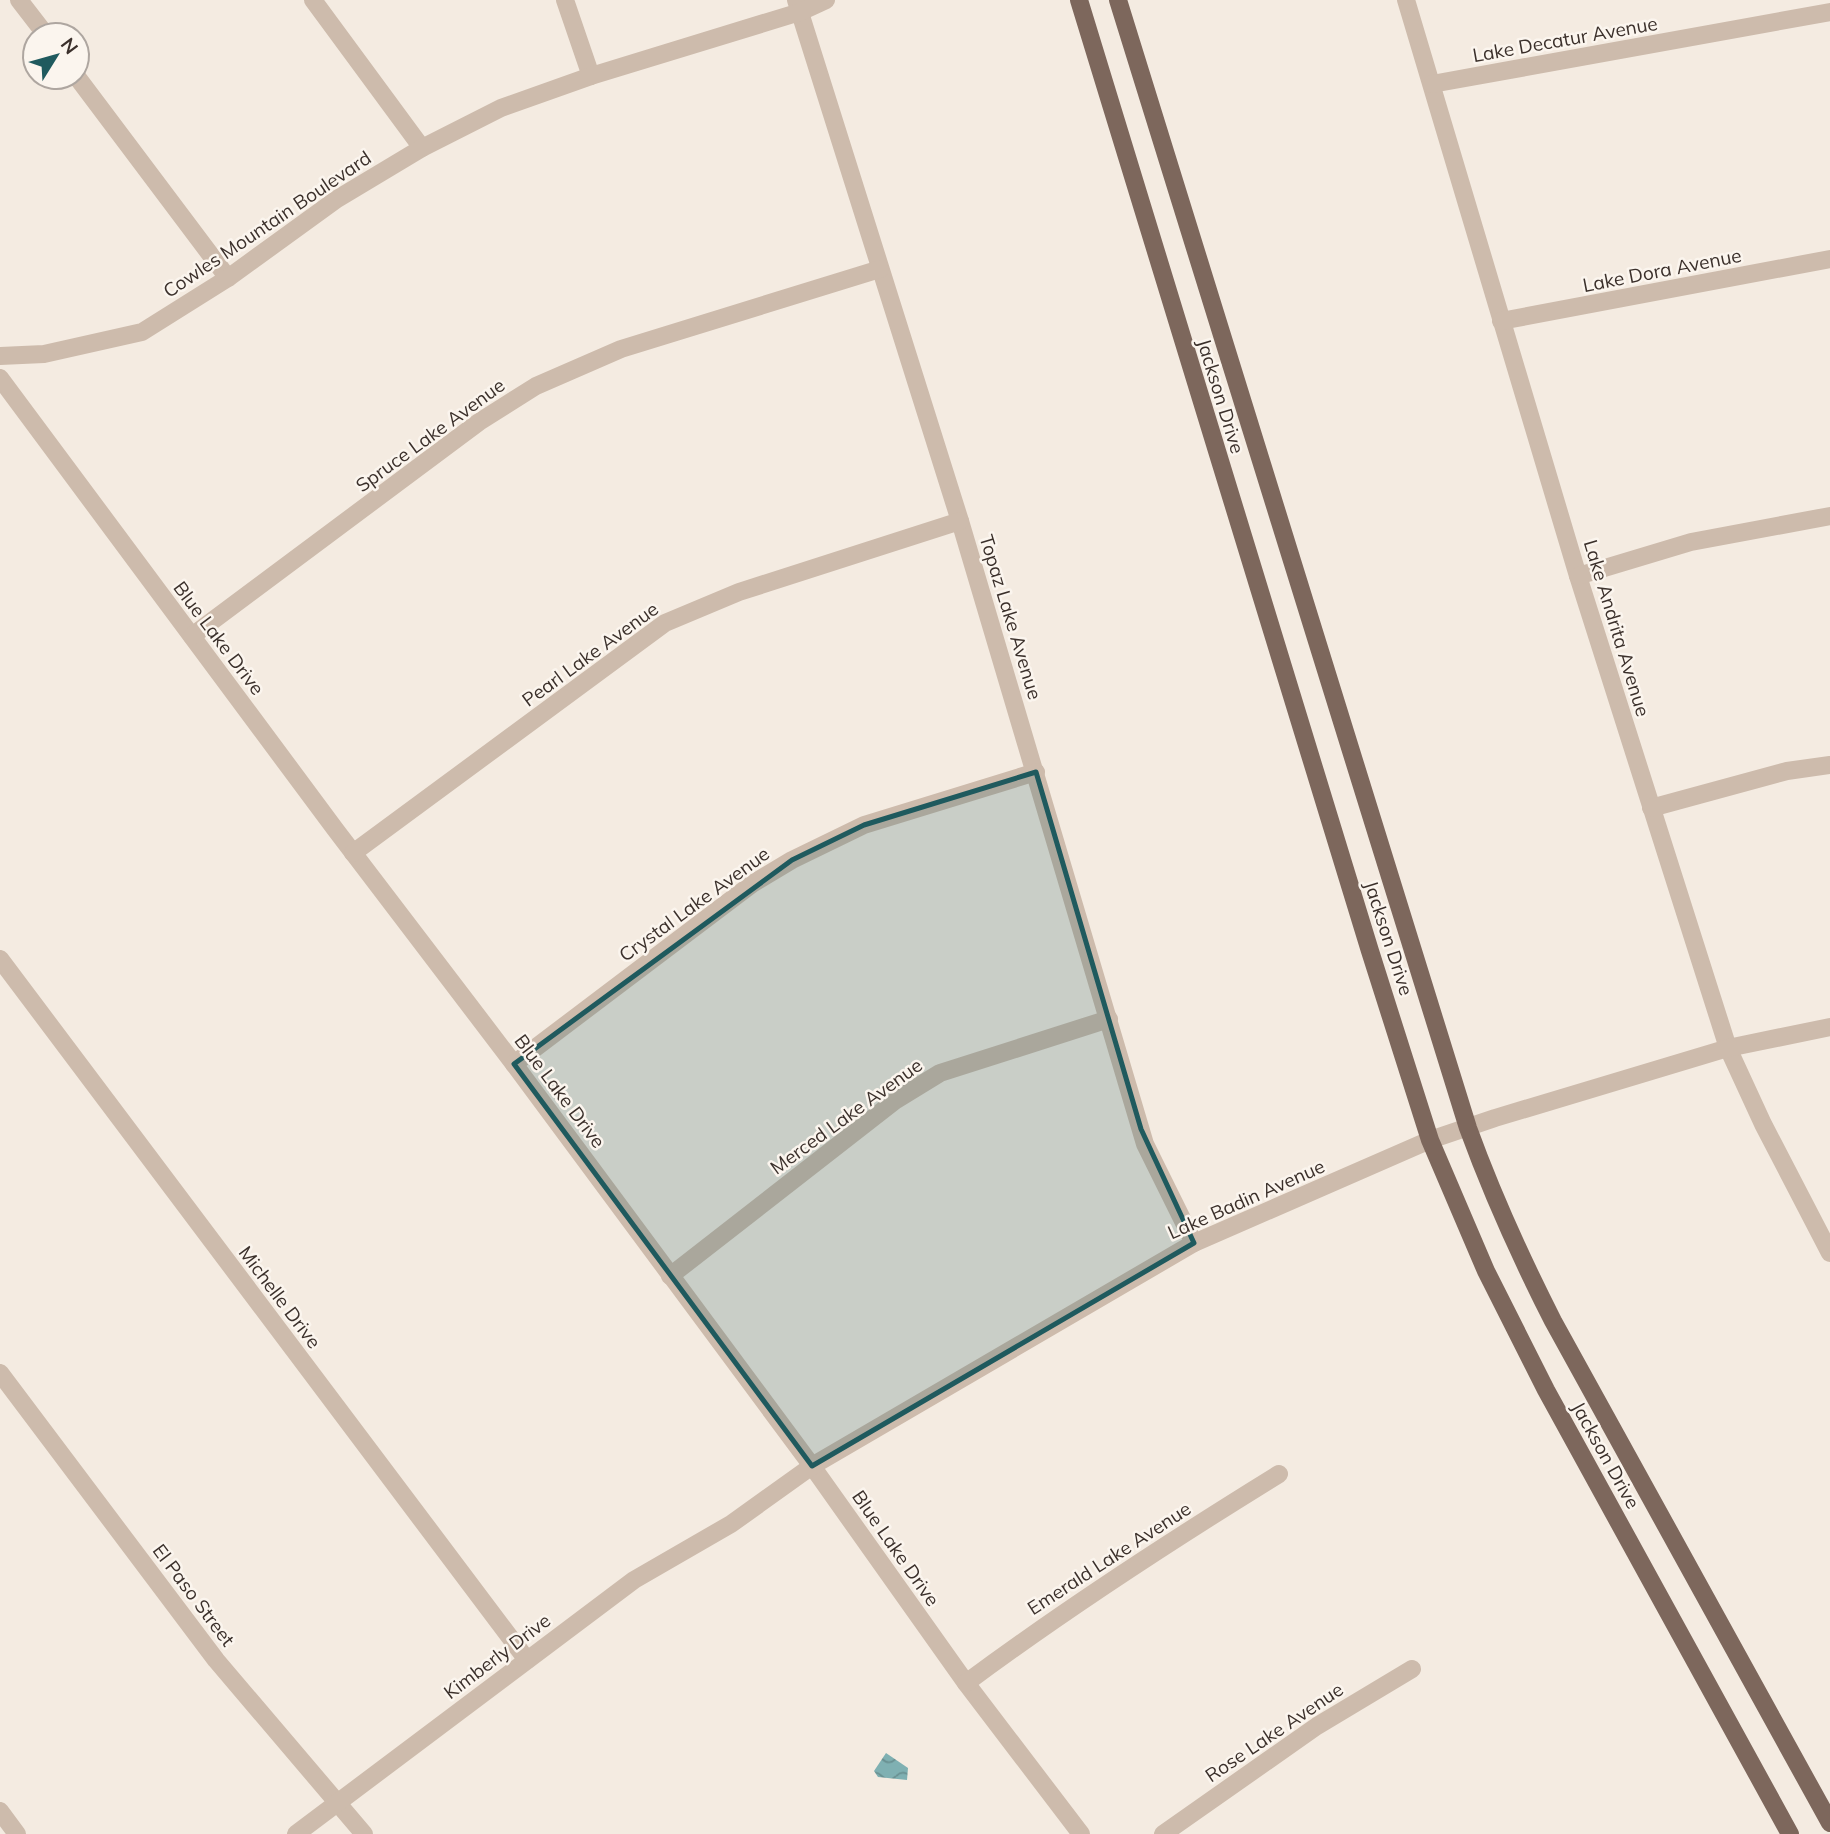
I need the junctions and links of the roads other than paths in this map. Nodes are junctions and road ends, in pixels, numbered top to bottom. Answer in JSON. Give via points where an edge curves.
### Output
{"nodes":[{"id":1,"x":19,"y":0,"type":"edge"},
{"id":2,"x":313,"y":0,"type":"edge"},
{"id":3,"x":565,"y":0,"type":"edge"},
{"id":4,"x":826,"y":0,"type":"edge"},
{"id":5,"x":1079,"y":0,"type":"edge"},
{"id":6,"x":1118,"y":0,"type":"edge"},
{"id":7,"x":1406,"y":0,"type":"edge"},
{"id":8,"x":798,"y":6,"type":"edge"},
{"id":9,"x":1830,"y":12,"type":"edge"},
{"id":10,"x":35,"y":21,"type":"edge"},
{"id":11,"x":591,"y":76,"type":"junction"},
{"id":12,"x":1432,"y":84,"type":"junction"},
{"id":13,"x":88,"y":91,"type":"edge"},
{"id":14,"x":422,"y":148,"type":"junction"},
{"id":15,"x":1830,"y":260,"type":"edge"},
{"id":16,"x":880,"y":268,"type":"junction"},
{"id":17,"x":228,"y":278,"type":"junction"},
{"id":18,"x":1501,"y":321,"type":"junction"},
{"id":19,"x":0,"y":356,"type":"edge"},
{"id":20,"x":0,"y":378,"type":"edge"},
{"id":21,"x":1830,"y":516,"type":"edge"},
{"id":22,"x":960,"y":522,"type":"junction"},
{"id":23,"x":1578,"y":576,"type":"junction"},
{"id":24,"x":192,"y":636,"type":"junction"},
{"id":25,"x":1830,"y":765,"type":"edge"},
{"id":26,"x":1036,"y":772,"type":"junction"},
{"id":27,"x":1651,"y":808,"type":"junction"},
{"id":28,"x":353,"y":853,"type":"junction"},
{"id":29,"x":0,"y":959,"type":"edge"},
{"id":30,"x":1110,"y":1019,"type":"junction"},
{"id":31,"x":1830,"y":1027,"type":"edge"},
{"id":32,"x":1728,"y":1048,"type":"junction"},
{"id":33,"x":514,"y":1064,"type":"junction"},
{"id":34,"x":1468,"y":1128,"type":"junction"},
{"id":35,"x":1430,"y":1140,"type":"junction"},
{"id":36,"x":1194,"y":1243,"type":"junction"},
{"id":37,"x":1830,"y":1252,"type":"edge"},
{"id":38,"x":670,"y":1276,"type":"junction"},
{"id":39,"x":0,"y":1373,"type":"edge"},
{"id":40,"x":812,"y":1466,"type":"junction"},
{"id":41,"x":1279,"y":1474,"type":"dead end"},
{"id":42,"x":731,"y":1524,"type":"joint"},
{"id":43,"x":527,"y":1660,"type":"junction"},
{"id":44,"x":1412,"y":1669,"type":"dead end"},
{"id":45,"x":966,"y":1684,"type":"junction"},
{"id":46,"x":338,"y":1802,"type":"junction"},
{"id":47,"x":0,"y":1811,"type":"edge"},
{"id":48,"x":1830,"y":1824,"type":"edge"},
{"id":49,"x":17,"y":1834,"type":"edge"},
{"id":50,"x":296,"y":1834,"type":"edge"},
{"id":51,"x":364,"y":1834,"type":"edge"},
{"id":52,"x":1081,"y":1834,"type":"edge"},
{"id":53,"x":1163,"y":1834,"type":"edge"},
{"id":54,"x":1790,"y":1834,"type":"edge"}],
"edges":[{"from":1,"to":10,"type":"street"},
{"from":2,"to":14,"type":"street"},
{"from":3,"to":11,"type":"street"},
{"from":4,"to":8,"type":"street","name":"Cowles Mountain Boulevard"},
{"from":5,"to":35,"type":"main road","name":"Jackson Drive"},
{"from":6,"to":34,"type":"main road","name":"Jackson Drive"},
{"from":7,"to":12,"type":"street","name":"Lake Andrita Avenue"},
{"from":8,"to":11,"type":"street","name":"Cowles Mountain Boulevard"},
{"from":8,"to":16,"type":"street","name":"Topaz Lake Avenue"},
{"from":9,"to":12,"type":"street","name":"Lake Decatur Avenue"},
{"from":11,"to":14,"type":"street","name":"Cowles Mountain Boulevard","via":[[501,108]]},
{"from":12,"to":18,"type":"street","name":"Lake Andrita Avenue"},
{"from":13,"to":17,"type":"street"},
{"from":14,"to":17,"type":"street","name":"Cowles Mountain Boulevard","via":[[337,199]]},
{"from":15,"to":18,"type":"street","name":"Lake Dora Avenue"},
{"from":16,"to":22,"type":"street","name":"Topaz Lake Avenue"},
{"from":16,"to":24,"type":"street","name":"Spruce Lake Avenue","via":[[621,349],[536,386],[479,422]]},
{"from":17,"to":19,"type":"street","name":"Cowles Mountain Boulevard","via":[[142,332],[44,354]]},
{"from":18,"to":23,"type":"street","name":"Lake Andrita Avenue"},
{"from":20,"to":24,"type":"street","name":"Blue Lake Drive"},
{"from":21,"to":23,"type":"street","via":[[1691,542]]},
{"from":22,"to":26,"type":"street","name":"Topaz Lake Avenue"},
{"from":22,"to":28,"type":"street","name":"Pearl Lake Avenue","via":[[739,592],[665,623]]},
{"from":23,"to":27,"type":"street","name":"Lake Andrita Avenue"},
{"from":24,"to":28,"type":"street","name":"Blue Lake Drive"},
{"from":25,"to":27,"type":"street","via":[[1787,771]]},
{"from":26,"to":30,"type":"street","name":"Topaz Lake Avenue"},
{"from":26,"to":33,"type":"street","name":"Crystal Lake Avenue","via":[[864,825],[792,860],[752,884]]},
{"from":27,"to":32,"type":"street","name":"Lake Andrita Avenue"},
{"from":28,"to":33,"type":"street","name":"Blue Lake Drive"},
{"from":29,"to":43,"type":"street","name":"Michelle Drive"},
{"from":30,"to":36,"type":"street","name":"Topaz Lake Avenue","via":[[1145,1144]]},
{"from":30,"to":38,"type":"street","name":"Merced Lake Avenue","via":[[940,1073],[896,1100]]},
{"from":31,"to":32,"type":"street","name":"Lake Badin Avenue"},
{"from":32,"to":34,"type":"street","name":"Lake Badin Avenue"},
{"from":32,"to":37,"type":"street","name":"Lake Andrita Avenue"},
{"from":33,"to":38,"type":"street","name":"Blue Lake Drive"},
{"from":34,"to":35,"type":"street","name":"Lake Badin Avenue"},
{"from":34,"to":48,"type":"main road","name":"Jackson Drive","via":[[1553,1321]]},
{"from":35,"to":36,"type":"street","name":"Lake Badin Avenue"},
{"from":35,"to":54,"type":"main road","name":"Jackson Drive","via":[[1486,1271],[1546,1391]]},
{"from":36,"to":40,"type":"street","name":"Lake Badin Avenue"},
{"from":38,"to":40,"type":"street","name":"Blue Lake Drive"},
{"from":39,"to":46,"type":"street","name":"El Paso Street","via":[[216,1660]]},
{"from":40,"to":42,"type":"street","name":"Lake Badin Avenue"},
{"from":40,"to":45,"type":"street","name":"Blue Lake Drive"},
{"from":41,"to":45,"type":"street","name":"Emerald Lake Avenue","via":[[1038,1630]]},
{"from":42,"to":43,"type":"street","name":"Kimberly Drive","via":[[634,1580]]},
{"from":43,"to":46,"type":"street","name":"Kimberly Drive"},
{"from":44,"to":53,"type":"street","name":"Rose Lake Avenue","via":[[1317,1726]]},
{"from":45,"to":52,"type":"street","name":"Blue Lake Drive"},
{"from":46,"to":50,"type":"street","name":"Kimberly Drive"},
{"from":46,"to":51,"type":"street","name":"El Paso Street"},
{"from":47,"to":49,"type":"street"}]}
